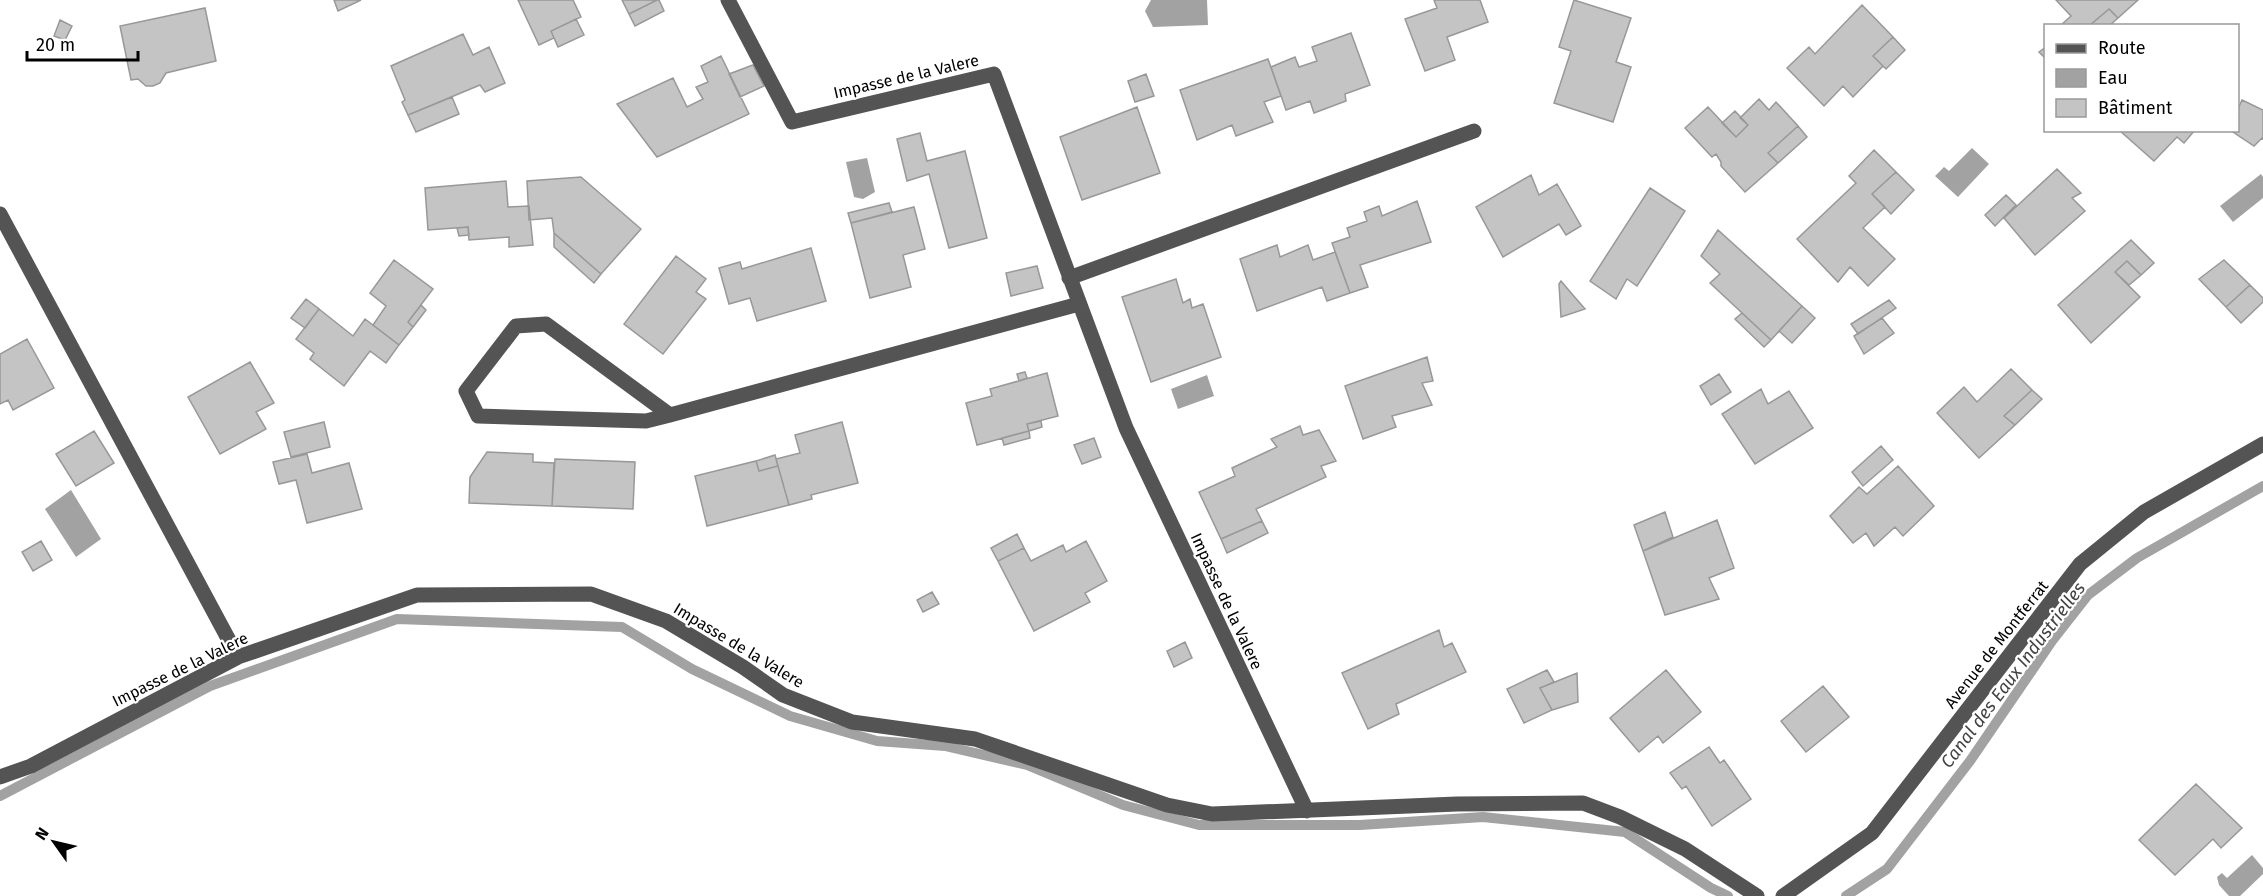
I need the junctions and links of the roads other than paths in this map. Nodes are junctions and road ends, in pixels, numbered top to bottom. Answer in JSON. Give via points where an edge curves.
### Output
{"nodes":[{"id":1,"x":728,"y":0,"type":"edge"},
{"id":2,"x":1474,"y":131,"type":"dead end"},
{"id":3,"x":0,"y":214,"type":"edge"},
{"id":4,"x":1069,"y":278,"type":"junction"},
{"id":5,"x":1079,"y":304,"type":"junction"},
{"id":6,"x":670,"y":414,"type":"junction"},
{"id":7,"x":2263,"y":444,"type":"edge"},
{"id":8,"x":238,"y":657,"type":"junction"},
{"id":9,"x":0,"y":777,"type":"edge"},
{"id":10,"x":1307,"y":811,"type":"junction"},
{"id":11,"x":1757,"y":896,"type":"edge"},
{"id":12,"x":1783,"y":896,"type":"edge"}],
"edges":[{"from":1,"to":4,"type":"street","name":"Impasse de la Valere","via":[[792,122],[994,74]]},
{"from":2,"to":4,"type":"street"},
{"from":3,"to":8,"type":"street"},
{"from":4,"to":5,"type":"street","name":"Impasse de la Valere"},
{"from":5,"to":6,"type":"street"},
{"from":5,"to":10,"type":"street","name":"Impasse de la Valere","via":[[1125,428]]},
{"from":6,"to":6,"type":"street","via":[[646,421],[478,416],[466,391],[516,326],[546,324]]},
{"from":7,"to":12,"type":"street","name":"Avenue de Montferrat","via":[[2144,512],[2080,564],[1872,833]]},
{"from":8,"to":9,"type":"street","name":"Impasse de la Valere","via":[[32,766]]},
{"from":8,"to":10,"type":"street","name":"Impasse de la Valere","via":[[417,595],[591,594],[666,621],[783,695],[852,722],[975,739],[1167,805],[1212,813]]},
{"from":10,"to":11,"type":"street","name":"Impasse de la Valere","via":[[1583,803],[1685,849]]}]}
